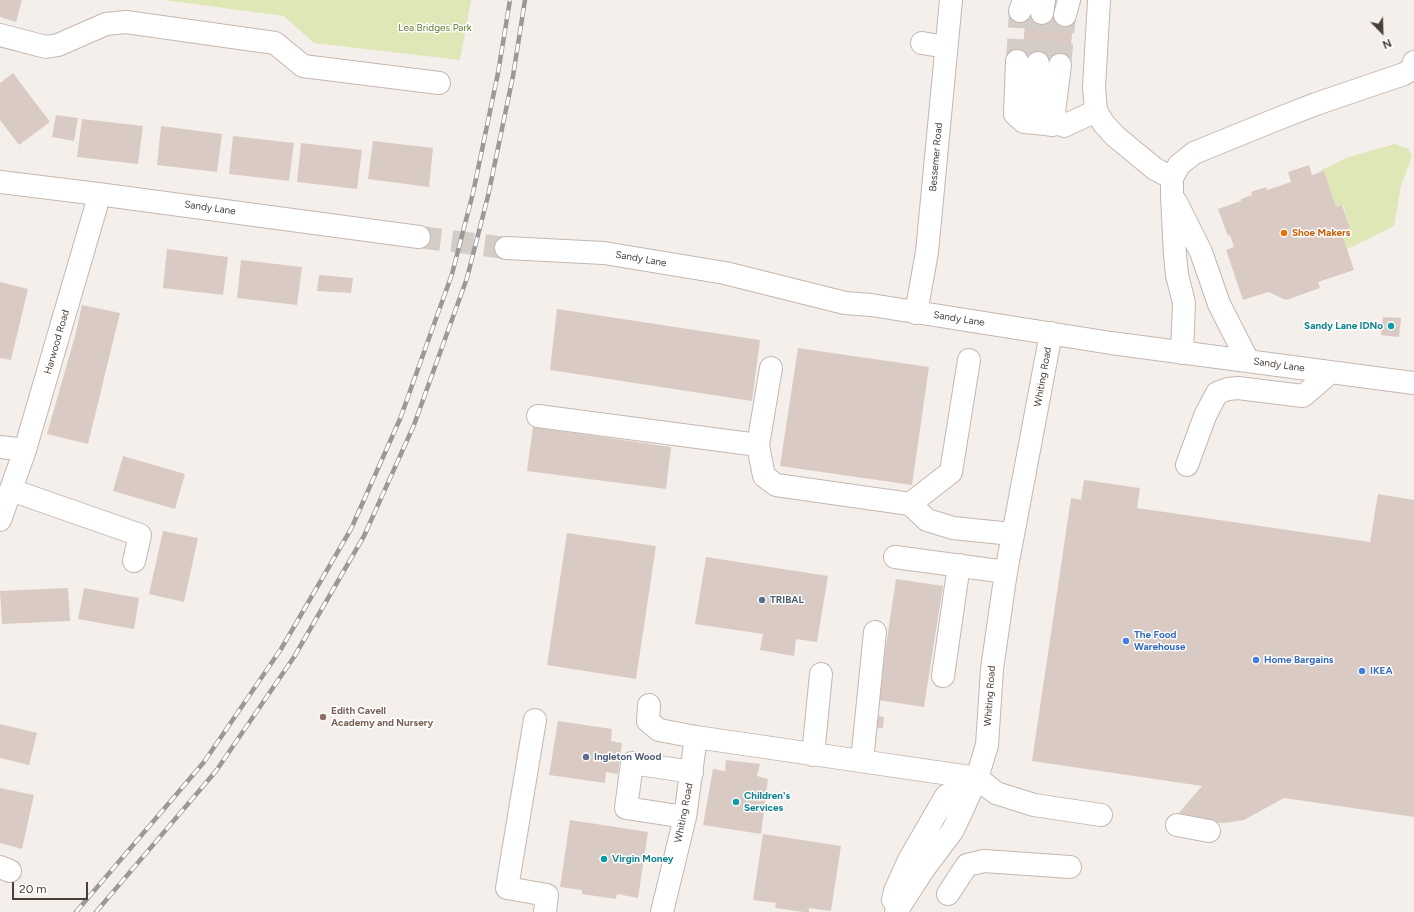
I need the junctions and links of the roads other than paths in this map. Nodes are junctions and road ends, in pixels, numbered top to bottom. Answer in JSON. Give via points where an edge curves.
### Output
{"nodes":[{"id":1,"x":951,"y":0,"type":"edge"},
{"id":2,"x":1099,"y":0,"type":"edge"},
{"id":3,"x":0,"y":34,"type":"edge"},
{"id":4,"x":922,"y":43,"type":"dead end"},
{"id":5,"x":946,"y":47,"type":"junction"},
{"id":6,"x":1016,"y":61,"type":"tunnel mouth"},
{"id":7,"x":1414,"y":62,"type":"edge"},
{"id":8,"x":1038,"y":63,"type":"tunnel mouth"},
{"id":9,"x":1060,"y":64,"type":"tunnel mouth"},
{"id":10,"x":440,"y":83,"type":"dead end"},
{"id":11,"x":1096,"y":111,"type":"junction"},
{"id":12,"x":1055,"y":125,"type":"junction"},
{"id":13,"x":0,"y":182,"type":"edge"},
{"id":14,"x":1172,"y":187,"type":"junction"},
{"id":15,"x":98,"y":194,"type":"junction"},
{"id":16,"x":419,"y":237,"type":"tunnel mouth"},
{"id":17,"x":506,"y":248,"type":"tunnel mouth"},
{"id":18,"x":916,"y":313,"type":"junction"},
{"id":19,"x":1051,"y":333,"type":"junction"},
{"id":20,"x":1182,"y":353,"type":"junction"},
{"id":21,"x":970,"y":360,"type":"dead end"},
{"id":22,"x":1248,"y":361,"type":"junction"},
{"id":23,"x":771,"y":368,"type":"dead end"},
{"id":24,"x":1332,"y":372,"type":"junction"},
{"id":25,"x":1414,"y":383,"type":"edge"},
{"id":26,"x":538,"y":416,"type":"dead end"},
{"id":27,"x":758,"y":445,"type":"junction"},
{"id":28,"x":0,"y":447,"type":"edge"},
{"id":29,"x":25,"y":450,"type":"junction"},
{"id":30,"x":1187,"y":466,"type":"dead end"},
{"id":31,"x":11,"y":490,"type":"junction"},
{"id":32,"x":910,"y":504,"type":"junction"},
{"id":33,"x":0,"y":520,"type":"edge"},
{"id":34,"x":1012,"y":534,"type":"junction"},
{"id":35,"x":895,"y":557,"type":"dead end"},
{"id":36,"x":134,"y":561,"type":"dead end"},
{"id":37,"x":959,"y":565,"type":"junction"},
{"id":38,"x":1006,"y":572,"type":"junction"},
{"id":39,"x":875,"y":632,"type":"dead end"},
{"id":40,"x":821,"y":674,"type":"dead end"},
{"id":41,"x":943,"y":676,"type":"dead end"},
{"id":42,"x":648,"y":713,"type":"dead end"},
{"id":43,"x":535,"y":720,"type":"dead end"},
{"id":44,"x":696,"y":737,"type":"junction"},
{"id":45,"x":813,"y":755,"type":"junction"},
{"id":46,"x":862,"y":761,"type":"junction"},
{"id":47,"x":692,"y":772,"type":"junction"},
{"id":48,"x":977,"y":778,"type":"junction"},
{"id":49,"x":1101,"y":814,"type":"dead end"},
{"id":50,"x":685,"y":817,"type":"junction"},
{"id":51,"x":1177,"y":825,"type":"dead end"},
{"id":52,"x":1210,"y":831,"type":"dead end"},
{"id":53,"x":1070,"y":867,"type":"dead end"},
{"id":54,"x":948,"y":894,"type":"dead end"},
{"id":55,"x":544,"y":912,"type":"edge"},
{"id":56,"x":662,"y":912,"type":"edge"},
{"id":57,"x":890,"y":912,"type":"edge"},
{"id":58,"x":896,"y":912,"type":"edge"}],
"edges":[{"from":1,"to":5,"type":"street","name":"Bessemer Road"},
{"from":2,"to":11,"type":"street","via":[[1094,87]]},
{"from":3,"to":10,"type":"street","via":[[46,47],[58,45],[106,24],[126,22],[275,43],[303,66]]},
{"from":4,"to":5,"type":"street"},
{"from":5,"to":18,"type":"street","name":"Bessemer Road","via":[[927,252]]},
{"from":6,"to":12,"type":"street","via":[[1015,114],[1024,122]]},
{"from":7,"to":14,"type":"street","via":[[1412,69],[1404,74],[1316,104],[1194,153],[1179,166]]},
{"from":8,"to":12,"type":"street","via":[[1034,110],[1036,118]]},
{"from":9,"to":12,"type":"street","via":[[1054,112],[1057,120]]},
{"from":11,"to":12,"type":"street"},
{"from":11,"to":14,"type":"street","via":[[1115,136],[1155,169]]},
{"from":13,"to":15,"type":"street","name":"Sandy Lane"},
{"from":14,"to":20,"type":"street","via":[[1177,275],[1184,303]]},
{"from":14,"to":22,"type":"street","via":[[1201,252],[1219,304]]},
{"from":15,"to":16,"type":"street","name":"Sandy Lane"},
{"from":15,"to":29,"type":"street","name":"Harwood Road"},
{"from":17,"to":18,"type":"street","name":"Sandy Lane","via":[[604,253],[725,273],[845,303]]},
{"from":18,"to":19,"type":"street","name":"Sandy Lane"},
{"from":19,"to":20,"type":"street","name":"Sandy Lane"},
{"from":19,"to":34,"type":"street","name":"Whiting Road"},
{"from":20,"to":22,"type":"street","name":"Sandy Lane"},
{"from":21,"to":32,"type":"street","via":[[951,472]]},
{"from":22,"to":24,"type":"street","name":"Sandy Lane"},
{"from":23,"to":27,"type":"street"},
{"from":24,"to":25,"type":"street","name":"Sandy Lane"},
{"from":24,"to":30,"type":"street","via":[[1303,396],[1238,388],[1217,393],[1205,416]]},
{"from":26,"to":27,"type":"street"},
{"from":27,"to":32,"type":"street","via":[[764,476],[776,486]]},
{"from":28,"to":29,"type":"street"},
{"from":29,"to":31,"type":"street","name":"Harwood Road"},
{"from":31,"to":33,"type":"street","name":"Harwood Road"},
{"from":31,"to":36,"type":"street","via":[[140,535]]},
{"from":32,"to":34,"type":"street","via":[[927,520],[953,528]]},
{"from":34,"to":38,"type":"street","name":"Whiting Road"},
{"from":35,"to":37,"type":"street"},
{"from":37,"to":38,"type":"street"},
{"from":37,"to":41,"type":"street"},
{"from":38,"to":48,"type":"street","name":"Whiting Road","via":[[992,669],[987,745]]},
{"from":39,"to":46,"type":"street"},
{"from":40,"to":45,"type":"street"},
{"from":42,"to":44,"type":"street","via":[[659,730]]},
{"from":43,"to":55,"type":"street","via":[[507,888],[547,895]]},
{"from":44,"to":45,"type":"street"},
{"from":44,"to":47,"type":"street","name":"Whiting Road"},
{"from":45,"to":46,"type":"street"},
{"from":46,"to":48,"type":"street"},
{"from":47,"to":50,"type":"street","name":"Whiting Road"},
{"from":47,"to":50,"type":"street","via":[[632,763],[626,808]]},
{"from":48,"to":49,"type":"street","via":[[996,793],[1034,805]]},
{"from":48,"to":57,"type":"street","via":[[946,796],[908,860],[895,891]]},
{"from":48,"to":58,"type":"street","name":"Whiting Road","via":[[953,830]]},
{"from":50,"to":56,"type":"street","name":"Whiting Road"},
{"from":51,"to":52,"type":"street"},
{"from":53,"to":54,"type":"street","via":[[984,861],[967,865]]}]}
